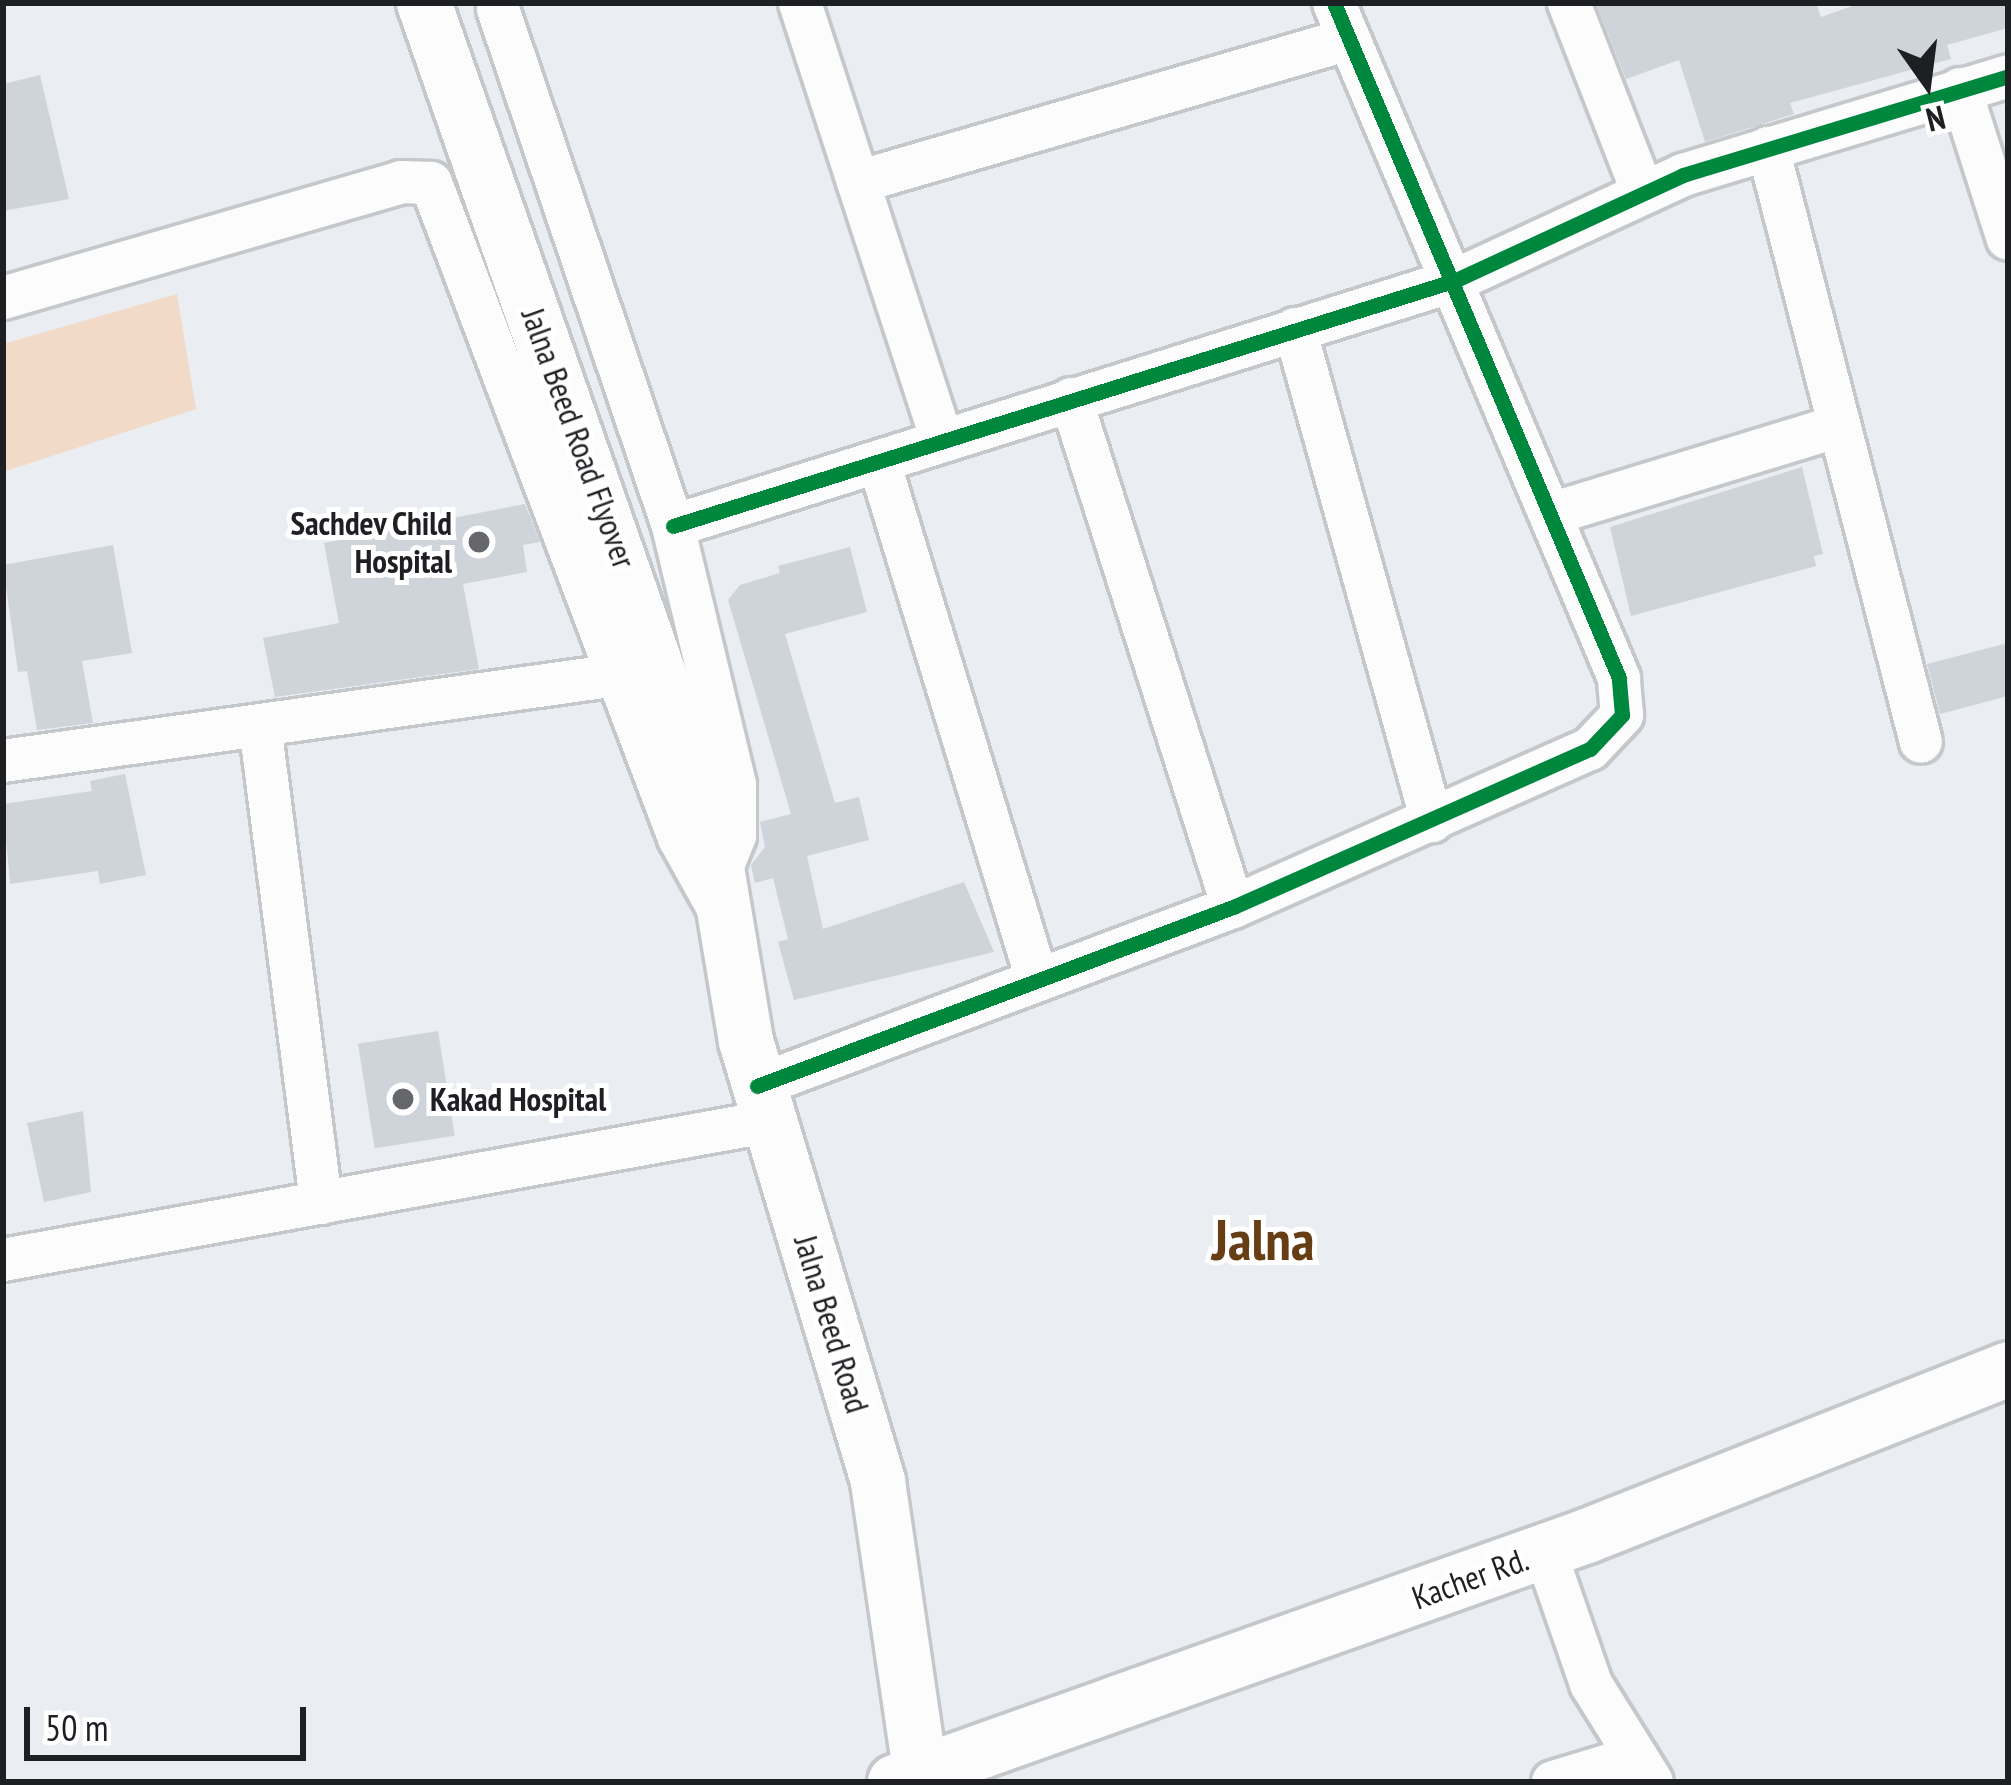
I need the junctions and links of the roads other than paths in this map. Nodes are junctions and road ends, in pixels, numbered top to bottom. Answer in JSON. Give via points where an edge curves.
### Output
{"nodes":[{"id":1,"x":424,"y":3,"type":"edge"},
{"id":2,"x":800,"y":3,"type":"edge"},
{"id":3,"x":1569,"y":3,"type":"edge"},
{"id":4,"x":506,"y":5,"type":"edge"},
{"id":5,"x":1342,"y":21,"type":"edge"},
{"id":6,"x":2008,"y":76,"type":"edge"},
{"id":7,"x":1960,"y":89,"type":"junction"},
{"id":8,"x":1768,"y":148,"type":"junction"},
{"id":9,"x":858,"y":182,"type":"junction"},
{"id":10,"x":1643,"y":193,"type":"junction"},
{"id":11,"x":2008,"y":239,"type":"edge"},
{"id":12,"x":1456,"y":280,"type":"junction"},
{"id":13,"x":3,"y":298,"type":"edge"},
{"id":14,"x":1295,"y":329,"type":"junction"},
{"id":15,"x":1071,"y":399,"type":"junction"},
{"id":16,"x":1839,"y":426,"type":"junction"},
{"id":17,"x":941,"y":437,"type":"junction"},
{"id":18,"x":879,"y":462,"type":"junction"},
{"id":19,"x":1551,"y":514,"type":"junction"},
{"id":20,"x":673,"y":526,"type":"junction"},
{"id":21,"x":617,"y":675,"type":"junction"},
{"id":22,"x":260,"y":725,"type":"junction"},
{"id":23,"x":1921,"y":742,"type":"dead end"},
{"id":24,"x":3,"y":761,"type":"edge"},
{"id":25,"x":1432,"y":821,"type":"junction"},
{"id":26,"x":722,"y":899,"type":"junction"},
{"id":27,"x":1233,"y":907,"type":"junction"},
{"id":28,"x":1036,"y":976,"type":"junction"},
{"id":29,"x":762,"y":1104,"type":"junction"},
{"id":30,"x":321,"y":1203,"type":"junction"},
{"id":31,"x":3,"y":1260,"type":"edge"},
{"id":32,"x":2008,"y":1369,"type":"edge"},
{"id":33,"x":1545,"y":1551,"type":"junction"},
{"id":34,"x":1644,"y":1770,"type":"edge"},
{"id":35,"x":922,"y":1777,"type":"edge"},
{"id":36,"x":1553,"y":1782,"type":"edge"}],
"edges":[{"from":1,"to":26,"type":"main road","name":"Jalna Beed Road Flyover","via":[[690,758]]},
{"from":2,"to":9,"type":"street"},
{"from":3,"to":10,"type":"street"},
{"from":4,"to":20,"type":"street"},
{"from":5,"to":9,"type":"street"},
{"from":5,"to":12,"type":"street"},
{"from":6,"to":7,"type":"street"},
{"from":7,"to":8,"type":"street"},
{"from":7,"to":11,"type":"street"},
{"from":8,"to":10,"type":"street"},
{"from":8,"to":16,"type":"street"},
{"from":9,"to":17,"type":"street"},
{"from":10,"to":12,"type":"street"},
{"from":12,"to":14,"type":"street"},
{"from":12,"to":19,"type":"street"},
{"from":13,"to":21,"type":"street","via":[[401,182],[431,183]]},
{"from":14,"to":15,"type":"street"},
{"from":14,"to":25,"type":"street"},
{"from":15,"to":17,"type":"street"},
{"from":15,"to":27,"type":"street"},
{"from":16,"to":19,"type":"street"},
{"from":16,"to":23,"type":"street"},
{"from":17,"to":18,"type":"street"},
{"from":18,"to":20,"type":"street"},
{"from":18,"to":28,"type":"street"},
{"from":19,"to":25,"type":"street","via":[[1619,678],[1622,715],[1590,749]]},
{"from":20,"to":26,"type":"street","via":[[735,785]]},
{"from":21,"to":22,"type":"street"},
{"from":21,"to":26,"type":"street","via":[[688,861]]},
{"from":22,"to":24,"type":"street"},
{"from":22,"to":30,"type":"street"},
{"from":25,"to":27,"type":"street"},
{"from":26,"to":29,"type":"main road","name":"Jalna Beed Road"},
{"from":27,"to":28,"type":"street"},
{"from":28,"to":29,"type":"street"},
{"from":29,"to":30,"type":"street"},
{"from":29,"to":35,"type":"main road","name":"Jalna Beed Road","via":[[828,1297],[878,1482]]},
{"from":30,"to":31,"type":"street"},
{"from":32,"to":33,"type":"main road","name":"Kacher Rd."},
{"from":33,"to":34,"type":"street","via":[[1591,1684]]},
{"from":33,"to":35,"type":"main road","name":"Kacher Rd."},
{"from":34,"to":36,"type":"street"}]}
